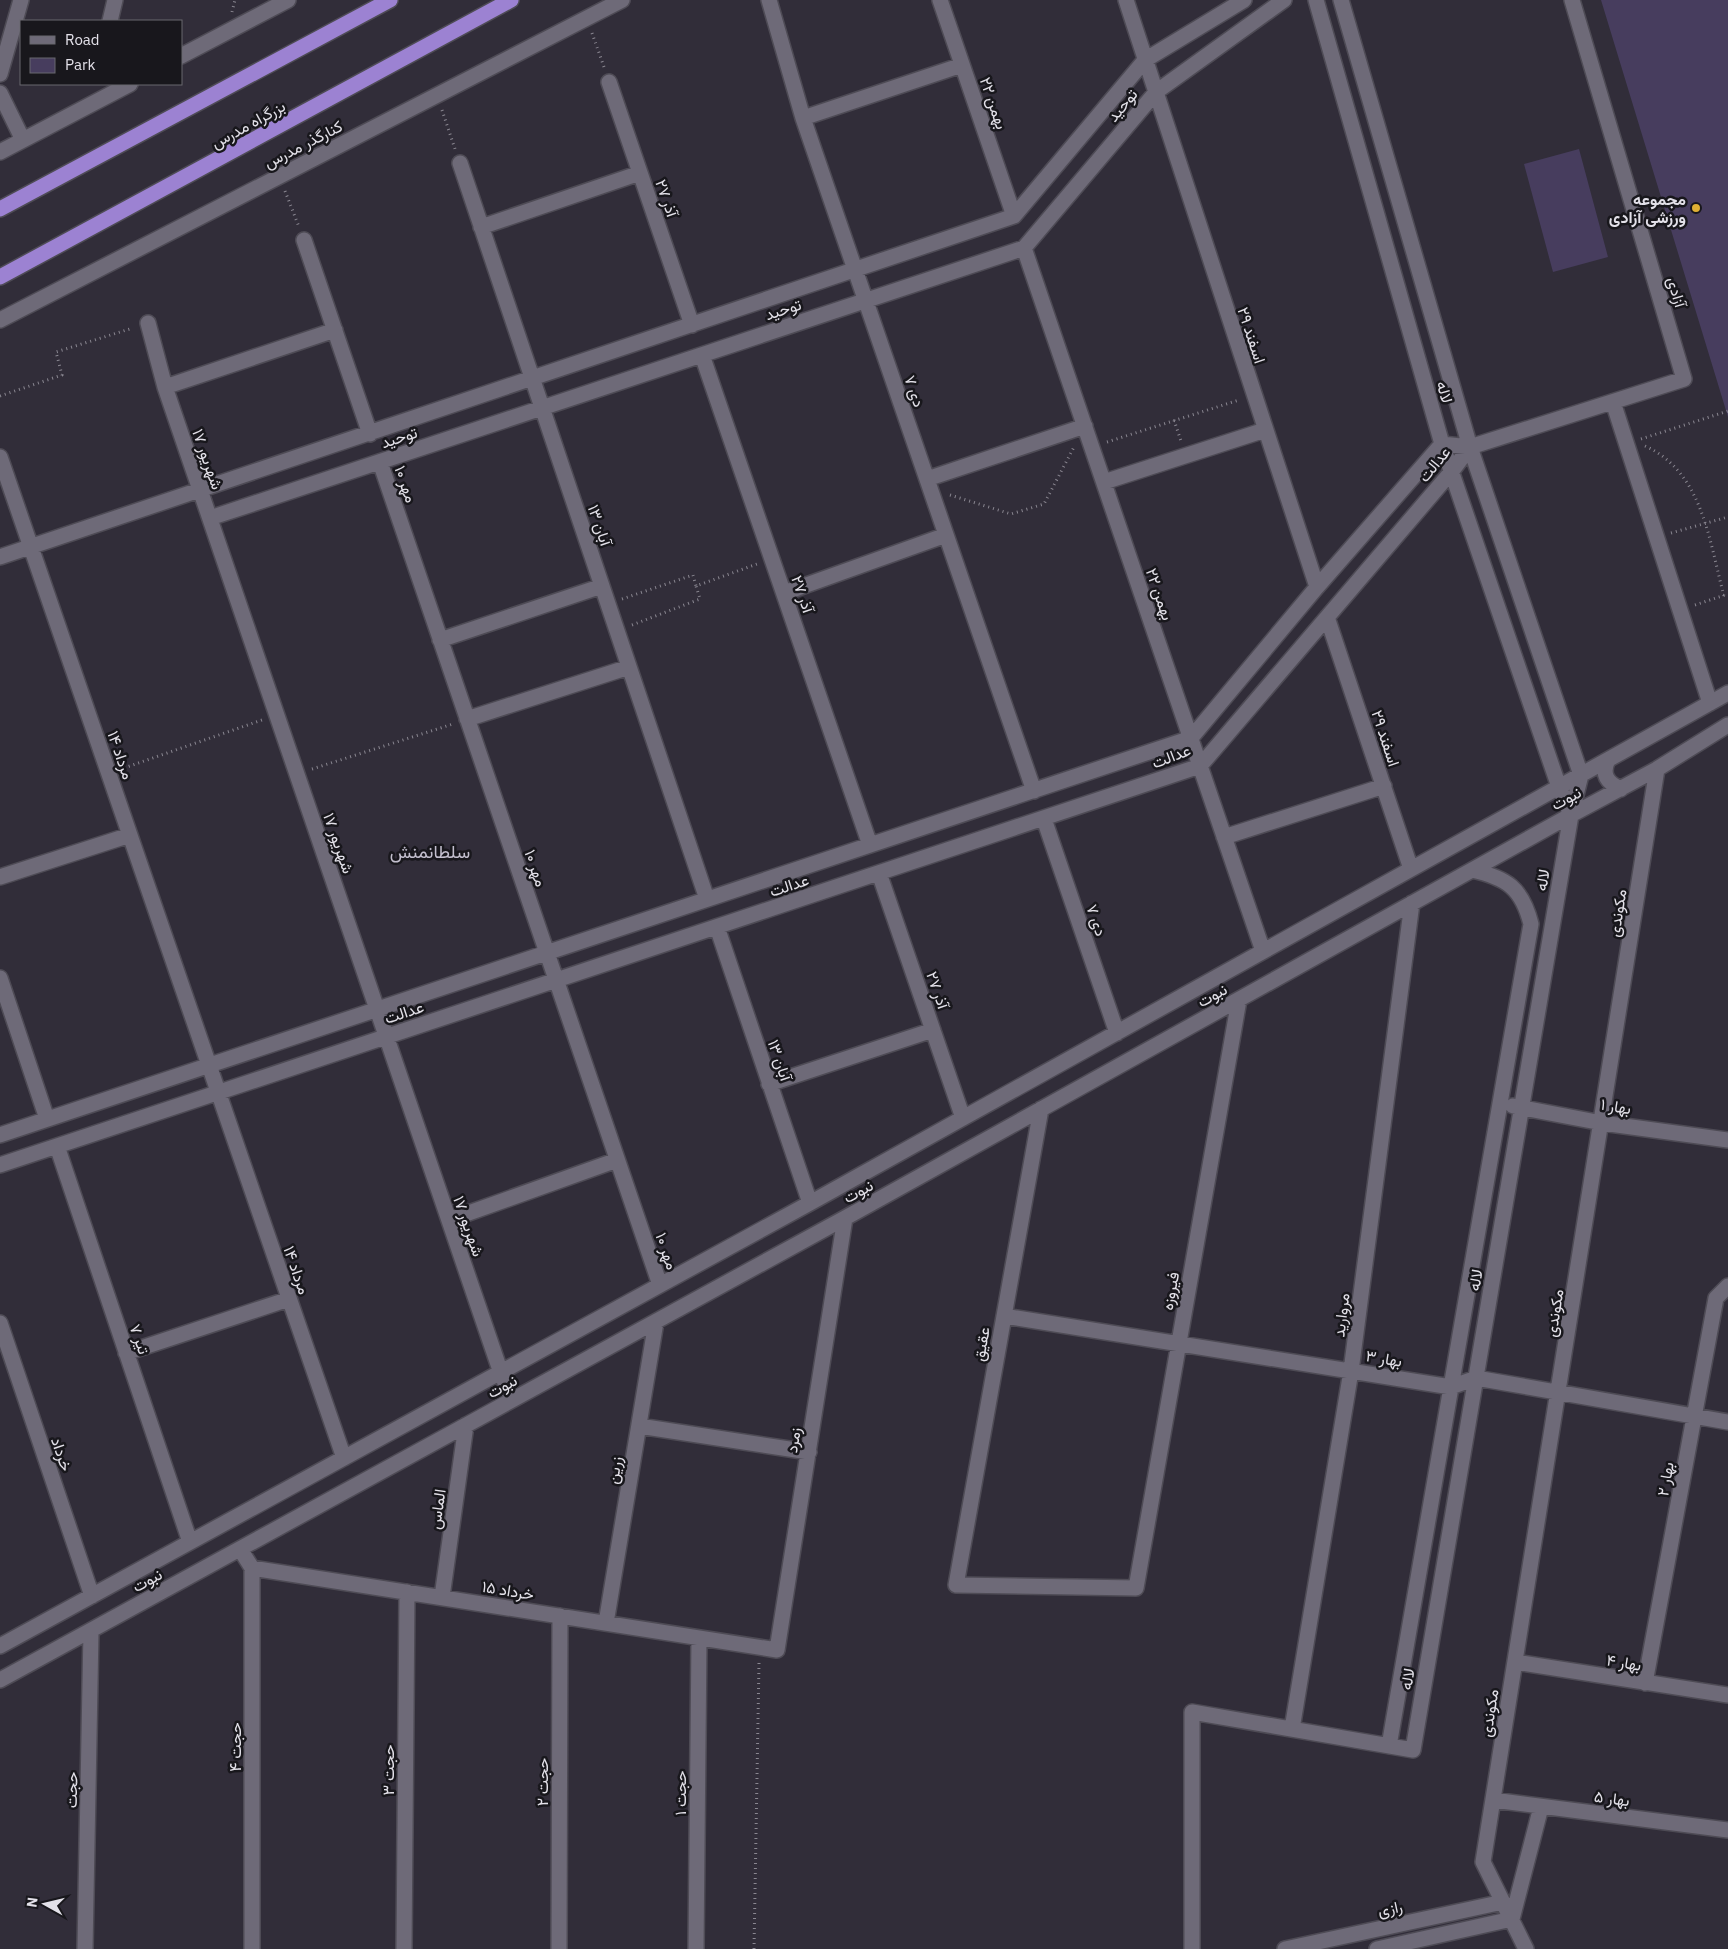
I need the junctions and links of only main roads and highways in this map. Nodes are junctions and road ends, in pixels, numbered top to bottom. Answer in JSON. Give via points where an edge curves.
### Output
{"nodes":[{"id":1,"x":390,"y":0,"type":"edge"},
{"id":2,"x":511,"y":0,"type":"edge"},
{"id":3,"x":0,"y":209,"type":"edge"},
{"id":4,"x":0,"y":277,"type":"edge"}],
"edges":[{"from":1,"to":3,"type":"highway"},
{"from":2,"to":4,"type":"highway","name":"بزرگراه مدرس"}]}
